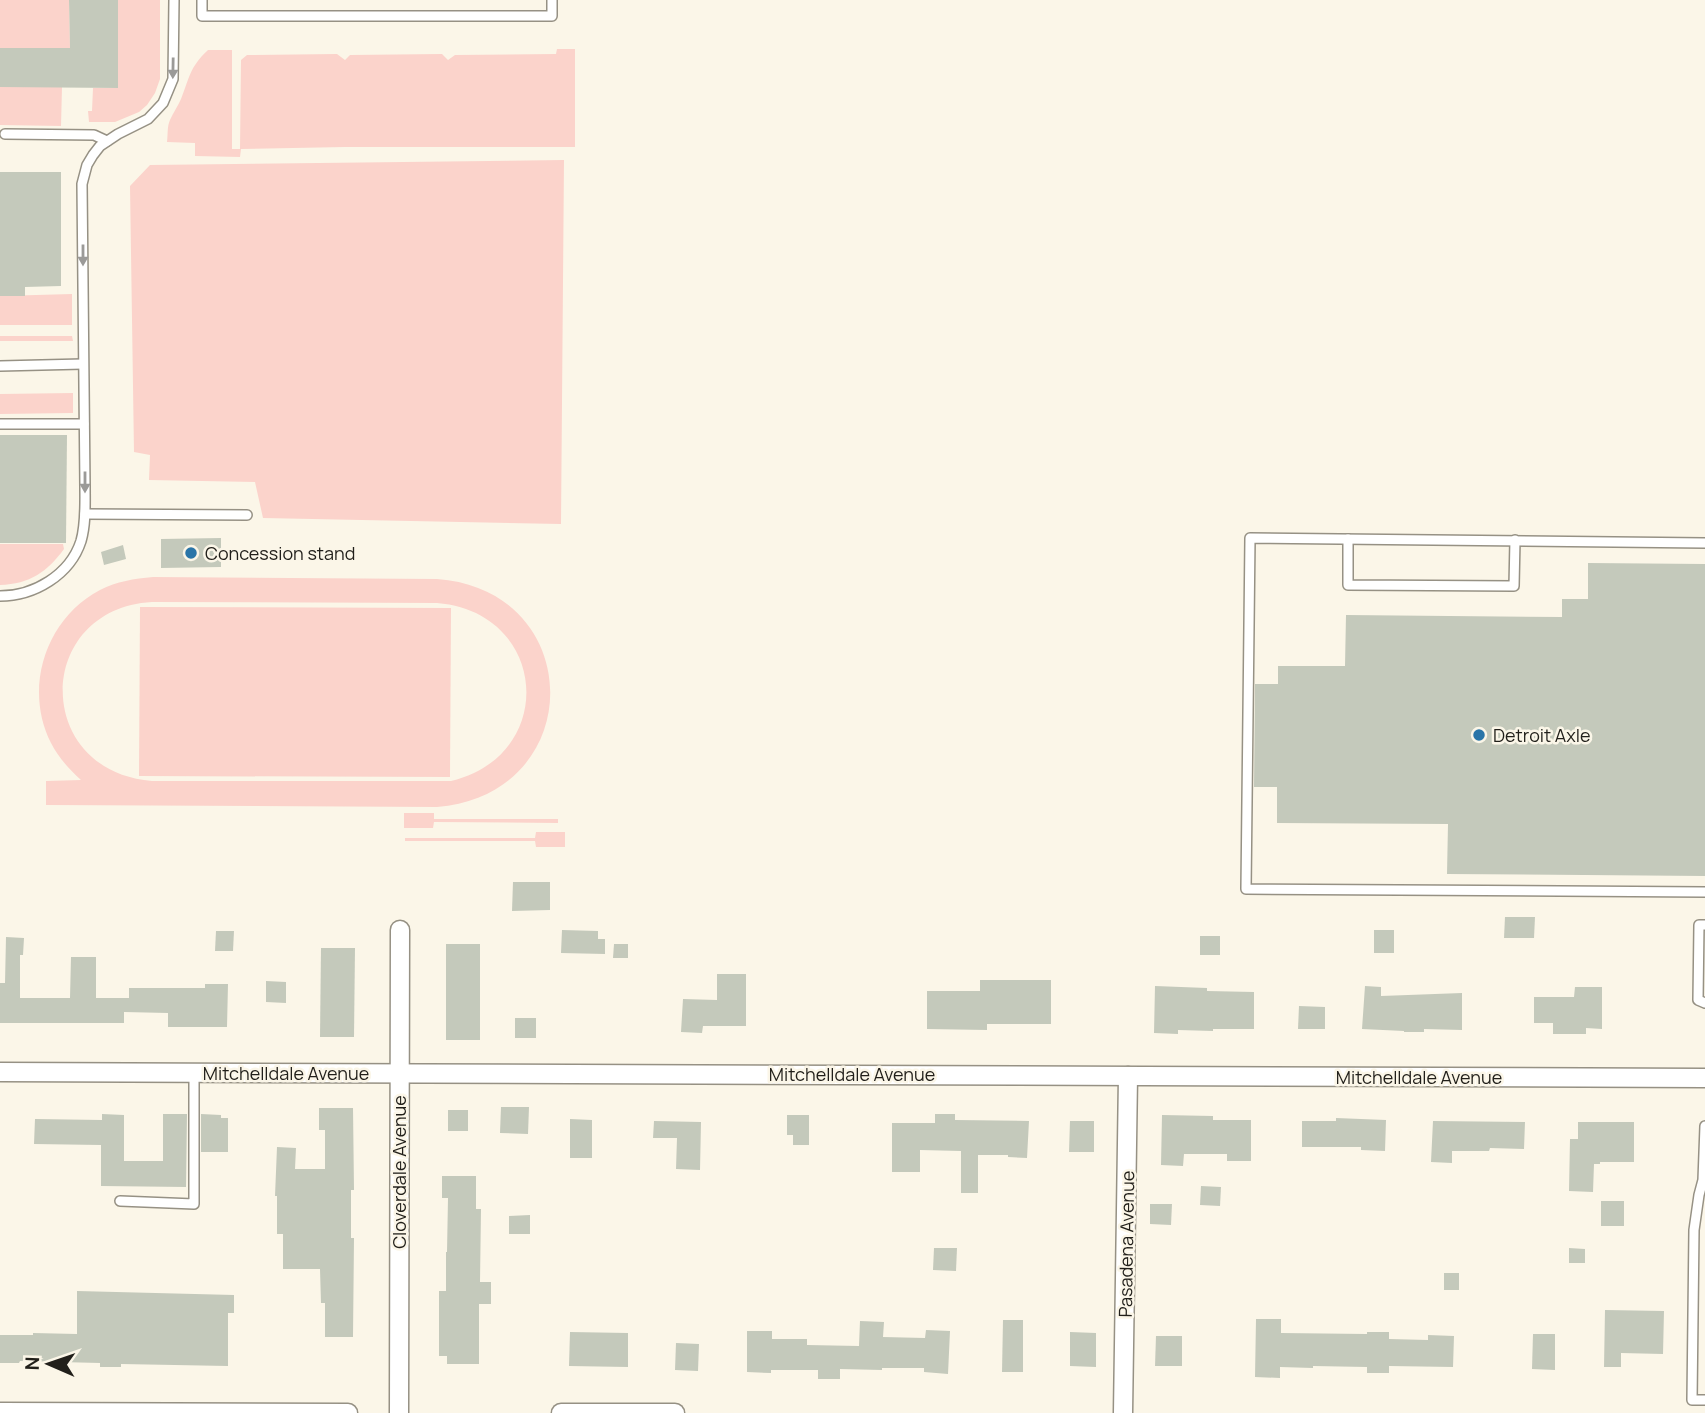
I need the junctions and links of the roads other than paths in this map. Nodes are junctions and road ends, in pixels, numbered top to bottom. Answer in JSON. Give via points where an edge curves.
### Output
{"nodes":[{"id":1,"x":174,"y":0,"type":"edge"},
{"id":2,"x":202,"y":0,"type":"edge"},
{"id":3,"x":552,"y":0,"type":"edge"},
{"id":4,"x":5,"y":134,"type":"dead end"},
{"id":5,"x":107,"y":141,"type":"junction"},
{"id":6,"x":83,"y":364,"type":"junction"},
{"id":7,"x":0,"y":366,"type":"edge"},
{"id":8,"x":0,"y":424,"type":"edge"},
{"id":9,"x":84,"y":424,"type":"junction"},
{"id":10,"x":85,"y":514,"type":"junction"},
{"id":11,"x":247,"y":515,"type":"dead end"},
{"id":12,"x":1348,"y":539,"type":"junction"},
{"id":13,"x":1515,"y":540,"type":"junction"},
{"id":14,"x":1705,"y":543,"type":"edge"},
{"id":15,"x":0,"y":596,"type":"edge"},
{"id":16,"x":1705,"y":892,"type":"edge"},
{"id":17,"x":1705,"y":925,"type":"edge"},
{"id":18,"x":400,"y":930,"type":"dead end"},
{"id":19,"x":1702,"y":973,"type":"edge"},
{"id":20,"x":1705,"y":1003,"type":"edge"},
{"id":21,"x":0,"y":1072,"type":"edge"},
{"id":22,"x":194,"y":1073,"type":"junction"},
{"id":23,"x":399,"y":1073,"type":"junction"},
{"id":24,"x":1128,"y":1076,"type":"junction"},
{"id":25,"x":1705,"y":1078,"type":"edge"},
{"id":26,"x":1705,"y":1126,"type":"edge"},
{"id":27,"x":120,"y":1201,"type":"dead end"},
{"id":28,"x":1705,"y":1401,"type":"edge"},
{"id":29,"x":0,"y":1412,"type":"edge"},
{"id":30,"x":348,"y":1413,"type":"edge"},
{"id":31,"x":399,"y":1413,"type":"edge"},
{"id":32,"x":561,"y":1413,"type":"edge"},
{"id":33,"x":675,"y":1413,"type":"edge"},
{"id":34,"x":1123,"y":1413,"type":"edge"}],
"edges":[{"from":1,"to":5,"type":"lane","one_way":true,"via":[[173,79],[163,103],[148,119]]},
{"from":2,"to":3,"type":"lane","via":[[202,16],[552,16]]},
{"from":4,"to":5,"type":"lane","via":[[94,135]]},
{"from":5,"to":6,"type":"lane","one_way":true,"via":[[93,155],[82,184]]},
{"from":6,"to":7,"type":"lane"},
{"from":6,"to":9,"type":"lane"},
{"from":8,"to":9,"type":"lane"},
{"from":9,"to":10,"type":"lane","one_way":true},
{"from":10,"to":11,"type":"lane"},
{"from":10,"to":15,"type":"lane","via":[[81,541],[60,573],[37,589]]},
{"from":12,"to":13,"type":"lane"},
{"from":12,"to":13,"type":"lane","via":[[1348,585],[1514,586]]},
{"from":12,"to":16,"type":"lane","via":[[1250,538],[1246,889]]},
{"from":13,"to":14,"type":"lane"},
{"from":17,"to":19,"type":"lane","via":[[1699,925]]},
{"from":18,"to":23,"type":"street","name":"Cloverdale Avenue"},
{"from":19,"to":20,"type":"lane","via":[[1698,1000]]},
{"from":21,"to":22,"type":"street","name":"Mitchelldale Avenue"},
{"from":22,"to":23,"type":"street","name":"Mitchelldale Avenue"},
{"from":22,"to":27,"type":"lane","via":[[194,1204]]},
{"from":23,"to":24,"type":"street","name":"Mitchelldale Avenue"},
{"from":23,"to":31,"type":"street","name":"Cloverdale Avenue"},
{"from":24,"to":25,"type":"street","name":"Mitchelldale Avenue"},
{"from":24,"to":34,"type":"street","name":"Pasadena Avenue"},
{"from":26,"to":28,"type":"lane","via":[[1703,1180],[1694,1230],[1692,1401]]},
{"from":29,"to":30,"type":"street"},
{"from":32,"to":33,"type":"street"}]}
